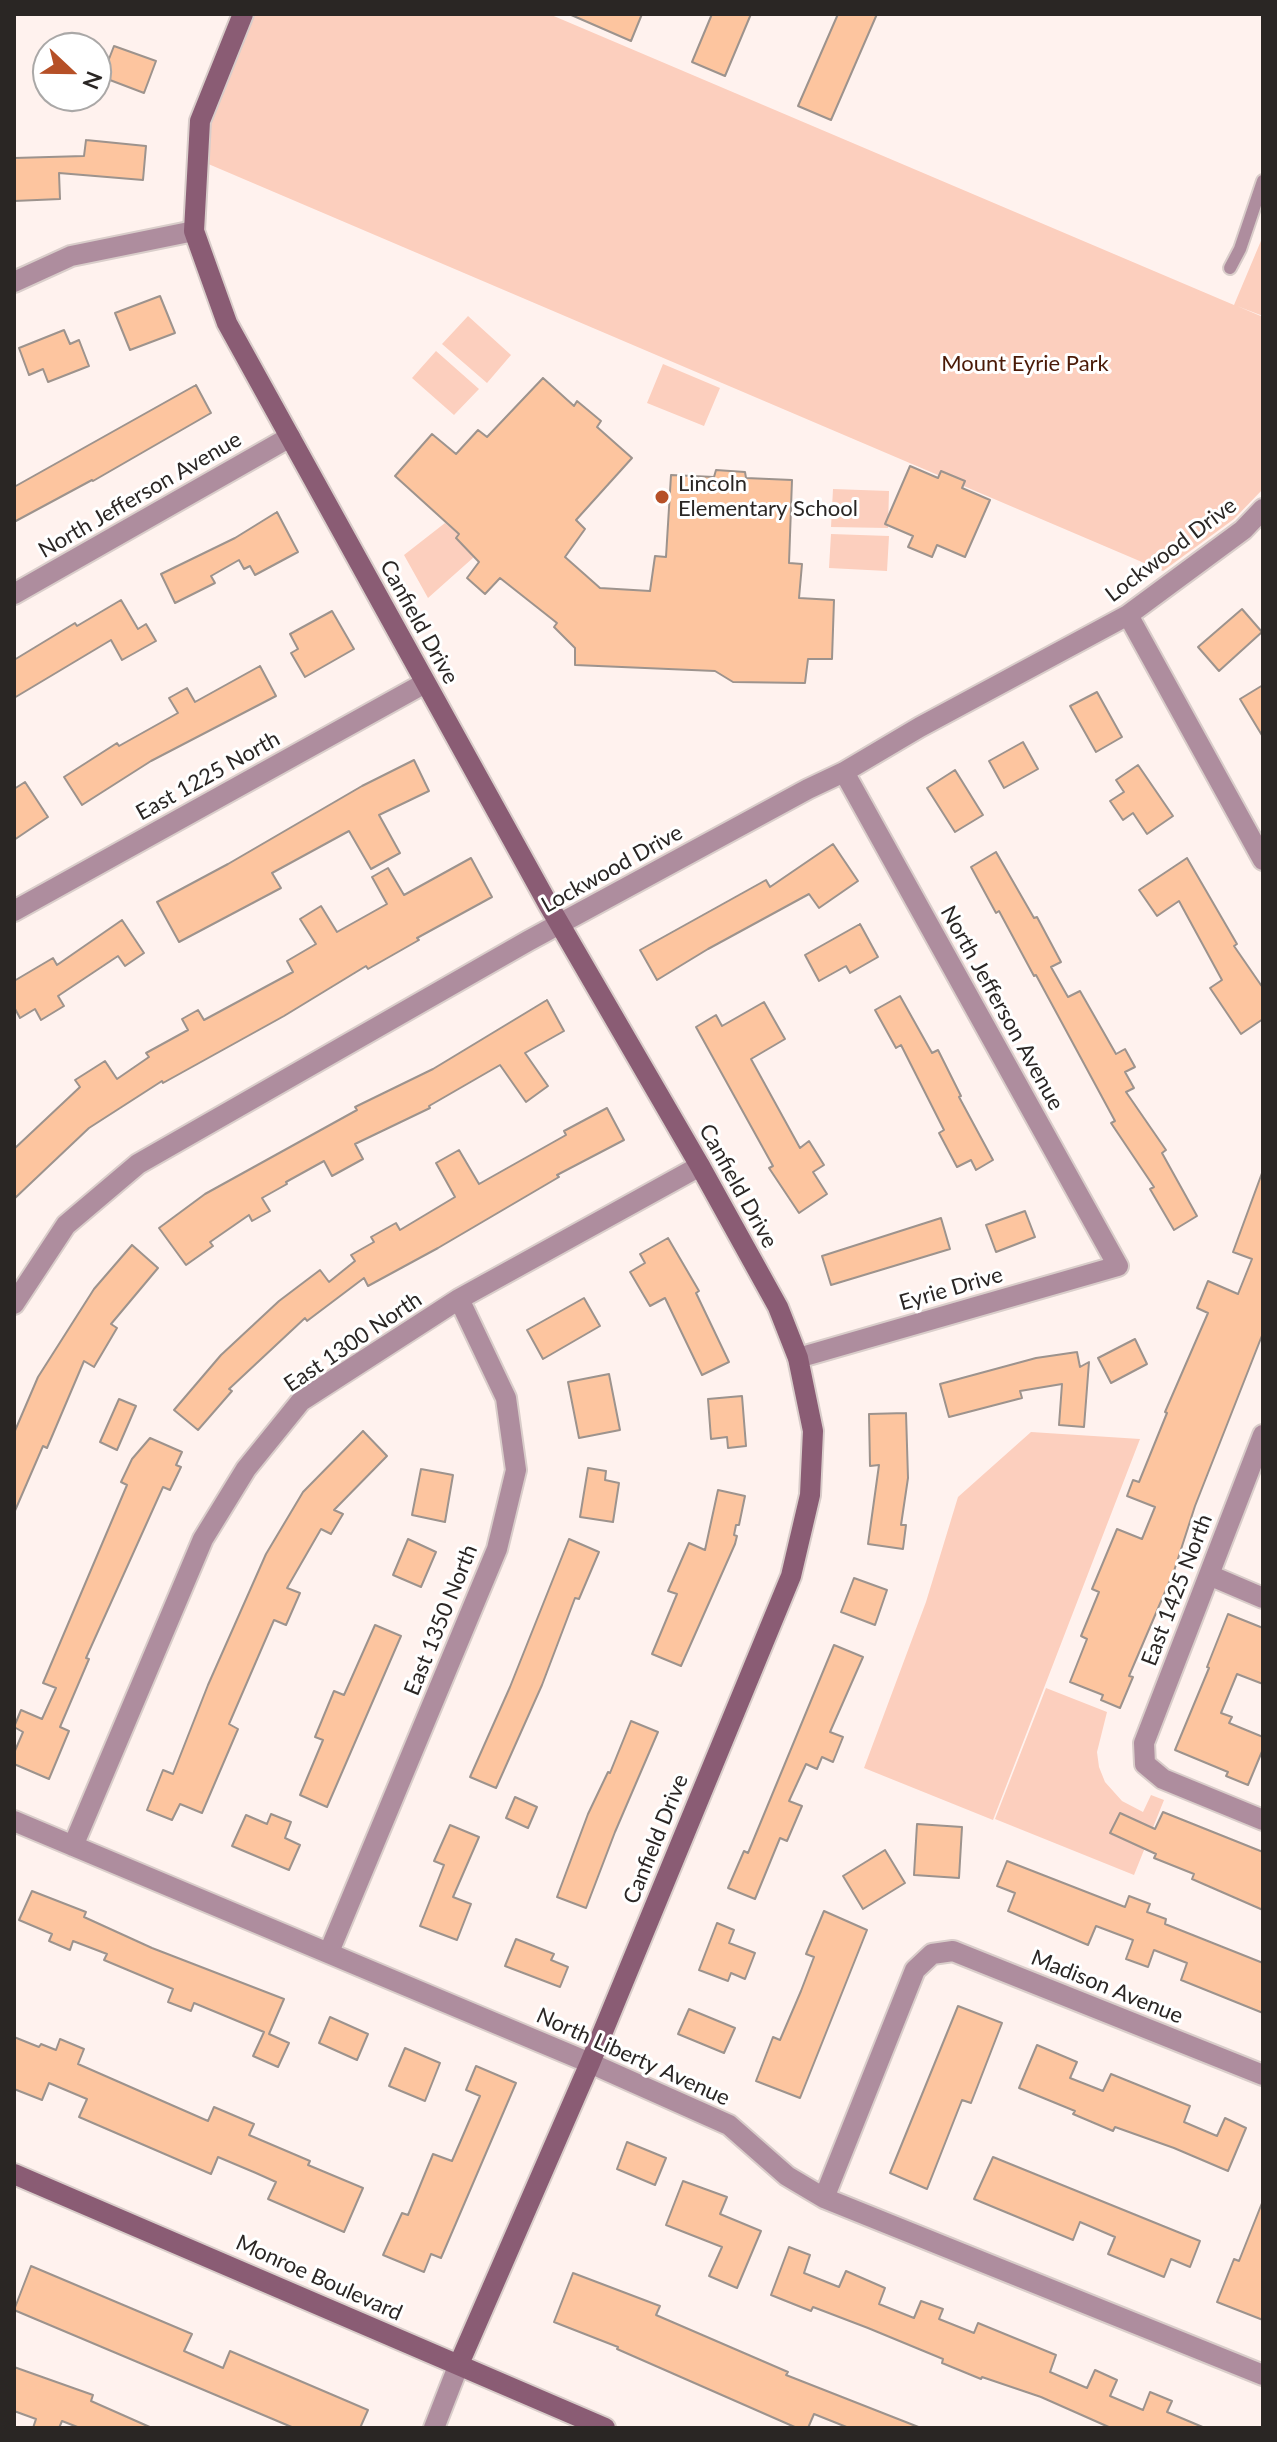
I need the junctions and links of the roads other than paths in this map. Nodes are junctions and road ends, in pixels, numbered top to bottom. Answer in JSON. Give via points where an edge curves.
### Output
{"nodes":[{"id":1,"x":243,"y":14,"type":"edge"},
{"id":2,"x":1263,"y":181,"type":"edge"},
{"id":3,"x":194,"y":231,"type":"junction"},
{"id":4,"x":1230,"y":268,"type":"dead end"},
{"id":5,"x":14,"y":282,"type":"edge"},
{"id":6,"x":290,"y":437,"type":"junction"},
{"id":7,"x":1263,"y":509,"type":"edge"},
{"id":8,"x":14,"y":594,"type":"edge"},
{"id":9,"x":1128,"y":615,"type":"junction"},
{"id":10,"x":425,"y":683,"type":"junction"},
{"id":11,"x":844,"y":772,"type":"junction"},
{"id":12,"x":1263,"y":860,"type":"edge"},
{"id":13,"x":14,"y":911,"type":"edge"},
{"id":14,"x":559,"y":924,"type":"junction"},
{"id":15,"x":700,"y":1166,"type":"junction"},
{"id":16,"x":1118,"y":1266,"type":"joint"},
{"id":17,"x":459,"y":1299,"type":"junction"},
{"id":18,"x":14,"y":1304,"type":"edge"},
{"id":19,"x":798,"y":1358,"type":"junction"},
{"id":20,"x":1263,"y":1435,"type":"edge"},
{"id":21,"x":1209,"y":1575,"type":"junction"},
{"id":22,"x":1263,"y":1598,"type":"edge"},
{"id":23,"x":1263,"y":1820,"type":"edge"},
{"id":24,"x":14,"y":1821,"type":"edge"},
{"id":25,"x":73,"y":1846,"type":"junction"},
{"id":26,"x":329,"y":1952,"type":"junction"},
{"id":27,"x":590,"y":2063,"type":"junction"},
{"id":28,"x":1263,"y":2075,"type":"edge"},
{"id":29,"x":14,"y":2174,"type":"edge"},
{"id":30,"x":824,"y":2198,"type":"junction"},
{"id":31,"x":459,"y":2364,"type":"junction"},
{"id":32,"x":1263,"y":2375,"type":"edge"},
{"id":33,"x":434,"y":2428,"type":"edge"},
{"id":34,"x":605,"y":2428,"type":"edge"}],
"edges":[{"from":1,"to":3,"type":"street","name":"Canfield Drive","via":[[200,121]]},
{"from":2,"to":4,"type":"lane"},
{"from":3,"to":5,"type":"street","via":[[71,256]]},
{"from":3,"to":6,"type":"street","name":"Canfield Drive","via":[[227,323]]},
{"from":6,"to":8,"type":"street","name":"North Jefferson Avenue"},
{"from":6,"to":10,"type":"street","name":"Canfield Drive"},
{"from":7,"to":9,"type":"street","name":"Lockwood Drive","via":[[1243,530]]},
{"from":9,"to":11,"type":"street","name":"Lockwood Drive"},
{"from":9,"to":12,"type":"street"},
{"from":10,"to":13,"type":"street","name":"East 1225 North"},
{"from":10,"to":14,"type":"street","name":"Canfield Drive"},
{"from":11,"to":14,"type":"street","name":"Lockwood Drive"},
{"from":11,"to":16,"type":"street","name":"North Jefferson Avenue"},
{"from":14,"to":15,"type":"street","name":"Canfield Drive"},
{"from":14,"to":18,"type":"street","name":"Lockwood Drive","via":[[138,1164],[66,1225]]},
{"from":15,"to":17,"type":"street","name":"East 1300 North"},
{"from":15,"to":19,"type":"street","name":"Canfield Drive","via":[[778,1307]]},
{"from":16,"to":19,"type":"street","name":"Eyrie Drive"},
{"from":17,"to":25,"type":"street","name":"East 1300 North","via":[[301,1401],[246,1469],[203,1539]]},
{"from":17,"to":26,"type":"street","name":"East 1350 North","via":[[506,1398],[516,1470],[497,1549]]},
{"from":19,"to":27,"type":"street","name":"Canfield Drive","via":[[813,1431],[810,1495],[791,1576]]},
{"from":20,"to":21,"type":"street","name":"East 1425 North"},
{"from":21,"to":22,"type":"street"},
{"from":21,"to":23,"type":"street","name":"East 1425 North","via":[[1144,1743],[1145,1764],[1163,1779]]},
{"from":24,"to":25,"type":"street","name":"North Liberty Avenue"},
{"from":25,"to":26,"type":"street","name":"North Liberty Avenue"},
{"from":26,"to":27,"type":"street","name":"North Liberty Avenue"},
{"from":27,"to":30,"type":"street","name":"North Liberty Avenue","via":[[729,2125],[787,2176]]},
{"from":27,"to":31,"type":"street","name":"Canfield Drive"},
{"from":28,"to":30,"type":"street","name":"Madison Avenue","via":[[953,1951],[932,1954],[915,1970]]},
{"from":29,"to":31,"type":"street","name":"Monroe Boulevard"},
{"from":30,"to":32,"type":"street","name":"North Liberty Avenue"},
{"from":31,"to":33,"type":"street","name":"Canfield Drive"},
{"from":31,"to":34,"type":"street","name":"Monroe Boulevard"}]}
